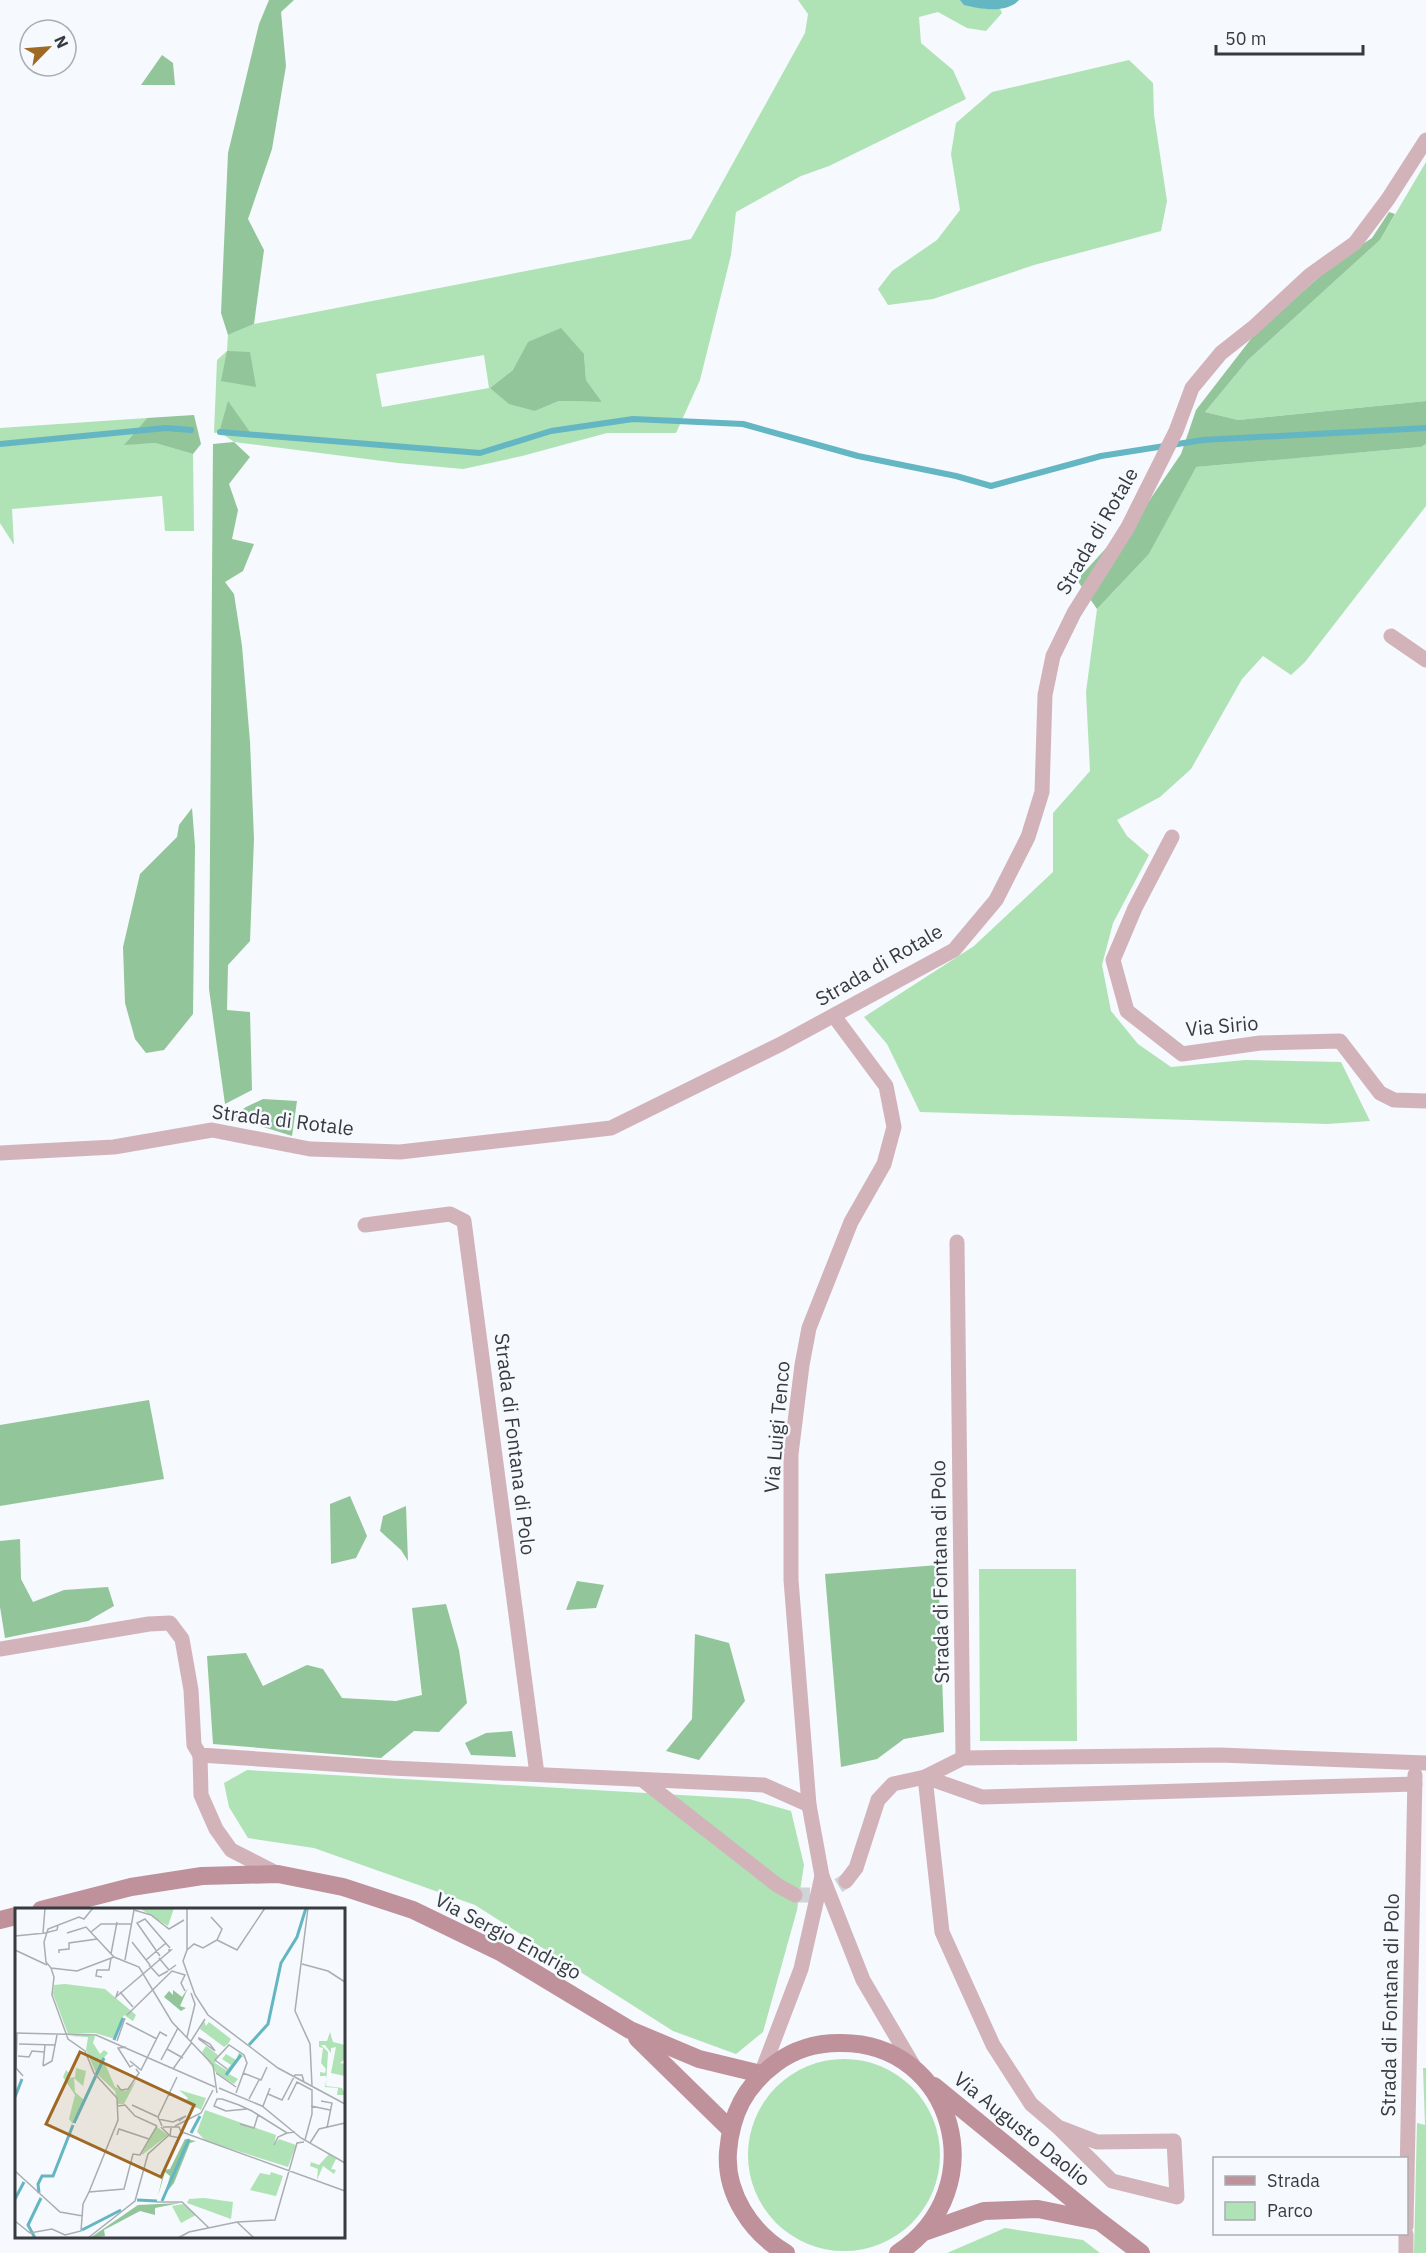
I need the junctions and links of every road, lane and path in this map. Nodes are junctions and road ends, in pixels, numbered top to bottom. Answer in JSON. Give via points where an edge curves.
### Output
{"nodes":[{"id":1,"x":1426,"y":140,"type":"edge"},
{"id":2,"x":1390,"y":636,"type":"dead end"},
{"id":3,"x":1426,"y":660,"type":"edge"},
{"id":4,"x":1172,"y":837,"type":"dead end"},
{"id":5,"x":834,"y":1016,"type":"junction"},
{"id":6,"x":1426,"y":1101,"type":"edge"},
{"id":7,"x":0,"y":1153,"type":"edge"},
{"id":8,"x":365,"y":1225,"type":"dead end"},
{"id":9,"x":957,"y":1242,"type":"dead end"},
{"id":10,"x":0,"y":1649,"type":"edge"},
{"id":11,"x":200,"y":1755,"type":"junction"},
{"id":12,"x":963,"y":1758,"type":"junction"},
{"id":13,"x":1421,"y":1763,"type":"edge"},
{"id":14,"x":537,"y":1774,"type":"junction"},
{"id":15,"x":925,"y":1778,"type":"junction"},
{"id":16,"x":644,"y":1781,"type":"junction"},
{"id":17,"x":1415,"y":1784,"type":"junction"},
{"id":18,"x":809,"y":1805,"type":"junction"},
{"id":19,"x":278,"y":1874,"type":"junction"},
{"id":20,"x":822,"y":1876,"type":"junction"},
{"id":21,"x":846,"y":1881,"type":"tunnel mouth"},
{"id":22,"x":795,"y":1895,"type":"tunnel mouth"},
{"id":23,"x":49,"y":1908,"type":"edge"},
{"id":24,"x":15,"y":1916,"type":"edge"},
{"id":25,"x":0,"y":1920,"type":"edge"},
{"id":26,"x":630,"y":2030,"type":"junction"},
{"id":27,"x":917,"y":2071,"type":"junction"},
{"id":28,"x":761,"y":2074,"type":"junction"},
{"id":29,"x":1059,"y":2127,"type":"junction"},
{"id":30,"x":730,"y":2129,"type":"junction"},
{"id":31,"x":1408,"y":2171,"type":"edge"},
{"id":32,"x":1099,"y":2221,"type":"junction"},
{"id":33,"x":924,"y":2232,"type":"junction"},
{"id":34,"x":1406,"y":2235,"type":"edge"},
{"id":35,"x":777,"y":2250,"type":"edge"},
{"id":36,"x":899,"y":2253,"type":"edge"},
{"id":37,"x":1141,"y":2253,"type":"edge"},
{"id":38,"x":1406,"y":2253,"type":"edge"}],
"edges":[{"from":1,"to":5,"type":"street","name":"Strada di Rotale","via":[[1355,243],[1310,275],[1221,353],[1192,388],[1176,431],[1128,527],[1074,613],[1053,656],[1045,695],[1042,792],[1028,837],[996,900],[954,950]]},
{"from":2,"to":3,"type":"street"},
{"from":4,"to":6,"type":"street","name":"Via Sirio","via":[[1113,960],[1127,1011],[1182,1054],[1260,1043],[1340,1041],[1380,1093],[1395,1100]]},
{"from":5,"to":7,"type":"street","name":"Strada di Rotale","via":[[611,1128],[400,1152],[310,1149],[212,1130],[114,1147]]},
{"from":5,"to":18,"type":"street","name":"Via Luigi Tenco","via":[[886,1086],[894,1127],[884,1164],[851,1222],[812,1319],[802,1365],[792,1454],[791,1580]]},
{"from":8,"to":14,"type":"street","name":"Strada di Fontana di Polo","via":[[450,1214],[464,1221]]},
{"from":9,"to":12,"type":"street","name":"Strada di Fontana di Polo"},
{"from":10,"to":11,"type":"street","via":[[170,1623],[182,1639],[191,1690],[194,1745]]},
{"from":11,"to":14,"type":"street"},
{"from":11,"to":19,"type":"street","via":[[201,1795],[216,1829],[231,1850]]},
{"from":12,"to":13,"type":"street","name":"Strada di Fontana di Polo","via":[[1220,1755]]},
{"from":12,"to":15,"type":"street","name":"Strada di Fontana di Polo"},
{"from":13,"to":17,"type":"street","name":"Strada di Fontana di Polo"},
{"from":14,"to":16,"type":"street"},
{"from":15,"to":17,"type":"street","name":"Strada di Fontana di Polo","via":[[982,1797]]},
{"from":15,"to":21,"type":"street","name":"Strada di Fontana di Polo","via":[[893,1784],[878,1800],[856,1868]]},
{"from":15,"to":29,"type":"street","via":[[942,1932],[993,2045],[1031,2104]]},
{"from":16,"to":18,"type":"street","via":[[764,1785]]},
{"from":16,"to":22,"type":"street"},
{"from":17,"to":31,"type":"street","name":"Strada di Fontana di Polo"},
{"from":18,"to":20,"type":"street","name":"Via Luigi Tenco"},
{"from":19,"to":23,"type":"street","name":"Via Sergio Endrigo","via":[[202,1876],[131,1887]]},
{"from":19,"to":26,"type":"street","name":"Via Sergio Endrigo","via":[[343,1887],[412,1910],[502,1953]]},
{"from":20,"to":27,"type":"street","name":"Via Luigi Tenco","via":[[862,1980]]},
{"from":20,"to":28,"type":"street","name":"Via Luigi Tenco","via":[[801,1969]]},
{"from":24,"to":25,"type":"street"},
{"from":26,"to":28,"type":"street","name":"Via Sergio Endrigo","via":[[699,2059]]},
{"from":26,"to":30,"type":"street","name":"Via Sergio Endrigo"},
{"from":27,"to":28,"type":"street","via":[[888,2052],[855,2043],[821,2043],[789,2054]]},
{"from":27,"to":32,"type":"street","name":"Via Augusto Daolio"},
{"from":27,"to":33,"type":"street","via":[[939,2099],[952,2133],[954,2168],[944,2203]]},
{"from":28,"to":30,"type":"street","via":[[742,2100]]},
{"from":29,"to":29,"type":"street","via":[[1097,2142],[1174,2141],[1177,2197],[1112,2181]]},
{"from":30,"to":35,"type":"street","via":[[727,2161],[734,2193],[748,2221]]},
{"from":32,"to":33,"type":"street","name":"Via Augusto Daolio","via":[[1038,2209],[984,2211]]},
{"from":32,"to":37,"type":"street","name":"Via Augusto Daolio"},
{"from":33,"to":36,"type":"street"},
{"from":34,"to":38,"type":"street"}]}
